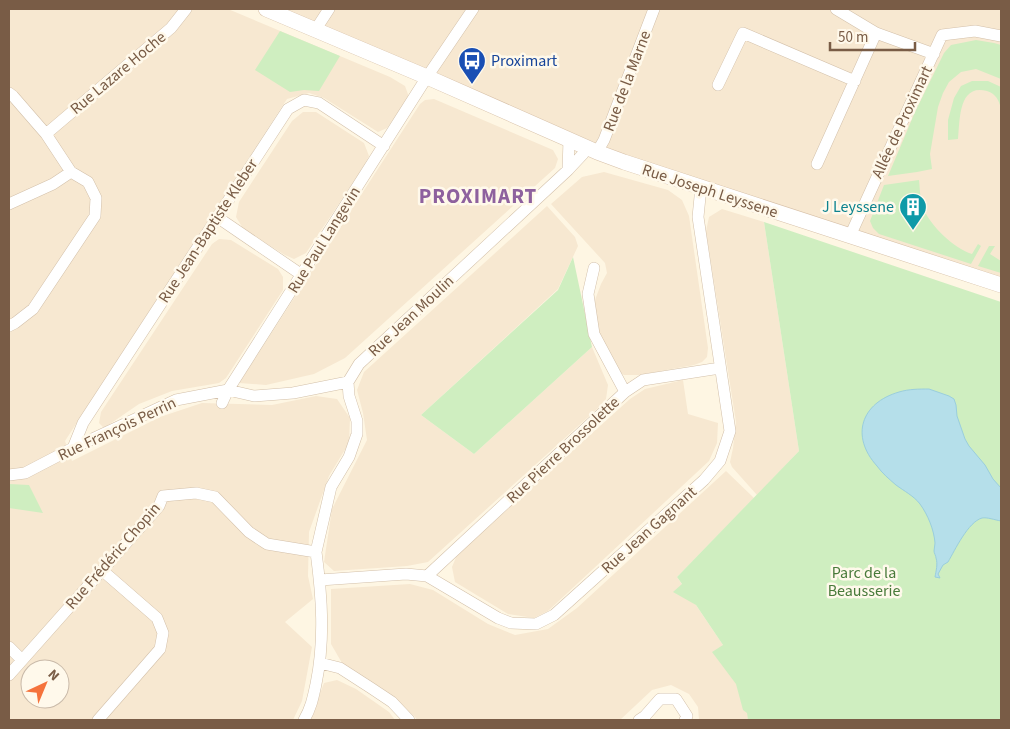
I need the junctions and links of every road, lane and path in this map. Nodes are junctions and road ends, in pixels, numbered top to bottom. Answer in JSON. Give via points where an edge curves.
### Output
{"nodes":[{"id":1,"x":186,"y":9,"type":"edge"},
{"id":2,"x":266,"y":9,"type":"edge"},
{"id":3,"x":329,"y":9,"type":"edge"},
{"id":4,"x":473,"y":9,"type":"edge"},
{"id":5,"x":654,"y":9,"type":"edge"},
{"id":6,"x":836,"y":9,"type":"edge"},
{"id":7,"x":316,"y":30,"type":"junction"},
{"id":8,"x":876,"y":33,"type":"junction"},
{"id":9,"x":1001,"y":36,"type":"edge"},
{"id":10,"x":934,"y":54,"type":"junction"},
{"id":11,"x":427,"y":76,"type":"junction"},
{"id":12,"x":855,"y":81,"type":"junction"},
{"id":13,"x":718,"y":85,"type":"dead end"},
{"id":14,"x":9,"y":93,"type":"edge"},
{"id":15,"x":46,"y":134,"type":"junction"},
{"id":16,"x":569,"y":140,"type":"junction"},
{"id":17,"x":384,"y":146,"type":"junction"},
{"id":18,"x":592,"y":150,"type":"junction"},
{"id":19,"x":817,"y":164,"type":"dead end"},
{"id":20,"x":568,"y":170,"type":"junction"},
{"id":21,"x":71,"y":172,"type":"junction"},
{"id":22,"x":700,"y":187,"type":"junction"},
{"id":23,"x":9,"y":204,"type":"edge"},
{"id":24,"x":217,"y":217,"type":"junction"},
{"id":25,"x":850,"y":236,"type":"junction"},
{"id":26,"x":594,"y":268,"type":"dead end"},
{"id":27,"x":302,"y":275,"type":"junction"},
{"id":28,"x":1001,"y":285,"type":"edge"},
{"id":29,"x":9,"y":326,"type":"edge"},
{"id":30,"x":720,"y":368,"type":"junction"},
{"id":31,"x":348,"y":382,"type":"junction"},
{"id":32,"x":228,"y":390,"type":"junction"},
{"id":33,"x":625,"y":392,"type":"junction"},
{"id":34,"x":222,"y":404,"type":"dead end"},
{"id":35,"x":73,"y":448,"type":"junction"},
{"id":36,"x":9,"y":475,"type":"edge"},
{"id":37,"x":316,"y":552,"type":"junction"},
{"id":38,"x":103,"y":571,"type":"junction"},
{"id":39,"x":427,"y":576,"type":"junction"},
{"id":40,"x":320,"y":580,"type":"junction"},
{"id":41,"x":9,"y":647,"type":"edge"},
{"id":42,"x":21,"y":659,"type":"edge"},
{"id":43,"x":23,"y":659,"type":"edge"},
{"id":44,"x":20,"y":662,"type":"edge"},
{"id":45,"x":320,"y":663,"type":"junction"},
{"id":46,"x":10,"y":673,"type":"edge"},
{"id":47,"x":644,"y":719,"type":"edge"},
{"id":48,"x":98,"y":720,"type":"edge"},
{"id":49,"x":304,"y":720,"type":"edge"},
{"id":50,"x":409,"y":720,"type":"edge"},
{"id":51,"x":685,"y":720,"type":"edge"}],
"edges":[{"from":1,"to":15,"type":"street","name":"Rue Lazare Hoche","via":[[171,28]]},
{"from":2,"to":7,"type":"street","name":"Rue Joseph Leyssene"},
{"from":3,"to":7,"type":"street"},
{"from":4,"to":11,"type":"street","name":"Rue Paul Langevin"},
{"from":5,"to":18,"type":"street","name":"Rue de la Marne","via":[[604,140]]},
{"from":6,"to":8,"type":"street"},
{"from":7,"to":11,"type":"street","name":"Rue Joseph Leyssene"},
{"from":8,"to":10,"type":"street"},
{"from":8,"to":12,"type":"street"},
{"from":9,"to":10,"type":"street","name":"Allée de Proximart","via":[[975,31],[942,35]]},
{"from":10,"to":25,"type":"street","name":"Allée de Proximart"},
{"from":11,"to":16,"type":"street","name":"Rue Joseph Leyssene"},
{"from":11,"to":17,"type":"street","name":"Rue Paul Langevin"},
{"from":12,"to":13,"type":"street","via":[[743,33]]},
{"from":12,"to":19,"type":"street"},
{"from":14,"to":15,"type":"street"},
{"from":15,"to":21,"type":"street"},
{"from":16,"to":18,"type":"street","name":"Rue Joseph Leyssene"},
{"from":16,"to":20,"type":"street"},
{"from":17,"to":24,"type":"street","name":"Rue Jean-Baptiste Kleber","via":[[319,103],[304,100],[288,110]]},
{"from":17,"to":27,"type":"street","name":"Rue Paul Langevin"},
{"from":18,"to":20,"type":"street","name":"Rue Jean Moulin","via":[[583,154]]},
{"from":18,"to":22,"type":"street","name":"Rue Joseph Leyssene"},
{"from":20,"to":31,"type":"street","name":"Rue Jean Moulin","via":[[359,364]]},
{"from":21,"to":23,"type":"street"},
{"from":21,"to":29,"type":"street","via":[[88,182],[96,198],[95,216],[33,309]]},
{"from":22,"to":25,"type":"street","name":"Rue Joseph Leyssene"},
{"from":22,"to":30,"type":"street","name":"Rue Jean Gagnant","via":[[698,217]]},
{"from":24,"to":27,"type":"street"},
{"from":24,"to":35,"type":"street","name":"Rue Jean-Baptiste Kleber","via":[[83,423]]},
{"from":25,"to":28,"type":"street","name":"Rue Joseph Leyssene"},
{"from":26,"to":33,"type":"street","via":[[588,294],[594,334]]},
{"from":27,"to":32,"type":"street","name":"Rue Paul Langevin"},
{"from":30,"to":33,"type":"street","name":"Rue Pierre Brossolette","via":[[643,380]]},
{"from":30,"to":39,"type":"street","name":"Rue Jean Gagnant","via":[[730,431],[720,461],[704,480],[554,615],[536,624],[511,623]]},
{"from":31,"to":32,"type":"street","via":[[293,393],[254,396]]},
{"from":31,"to":37,"type":"street","via":[[357,421],[356,434],[349,456],[331,487]]},
{"from":32,"to":34,"type":"street","name":"Rue Paul Langevin"},
{"from":32,"to":35,"type":"street","name":"Rue François Perrin","via":[[176,400]]},
{"from":33,"to":39,"type":"street","name":"Rue Pierre Brossolette"},
{"from":35,"to":36,"type":"street","name":"Rue François Perrin","via":[[25,472]]},
{"from":37,"to":38,"type":"street","name":"Rue Frédéric Chopin","via":[[267,544],[248,532],[215,497],[196,493],[163,496],[159,506]]},
{"from":37,"to":40,"type":"street"},
{"from":38,"to":43,"type":"street","name":"Rue Frédéric Chopin"},
{"from":38,"to":48,"type":"street","via":[[157,618],[163,632],[160,649]]},
{"from":39,"to":40,"type":"street","name":"Rue Jean Gagnant","via":[[406,574]]},
{"from":40,"to":45,"type":"street","via":[[323,628]]},
{"from":41,"to":42,"type":"street"},
{"from":44,"to":46,"type":"street","name":"Rue Frédéric Chopin"},
{"from":45,"to":49,"type":"street","via":[[310,709]]},
{"from":45,"to":50,"type":"street","via":[[340,668],[392,702]]},
{"from":47,"to":51,"type":"street","via":[[660,699],[676,699],[687,716]]}]}
